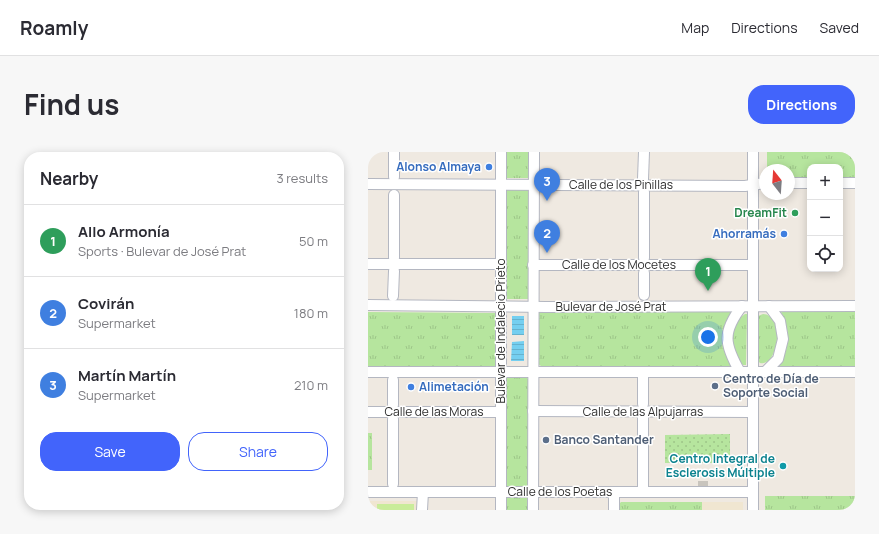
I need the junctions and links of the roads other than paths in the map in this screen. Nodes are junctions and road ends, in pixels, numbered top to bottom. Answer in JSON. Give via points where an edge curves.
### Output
{"nodes":[{"id":1,"x":394,"y":152,"type":"edge"},
{"id":2,"x":502,"y":152,"type":"edge"},
{"id":3,"x":534,"y":152,"type":"edge"},
{"id":4,"x":644,"y":152,"type":"edge"},
{"id":5,"x":754,"y":152,"type":"edge"},
{"id":6,"x":394,"y":177,"type":"dead end"},
{"id":7,"x":643,"y":179,"type":"dead end"},
{"id":8,"x":795,"y":183,"type":"edge"},
{"id":9,"x":807,"y":183,"type":"edge"},
{"id":10,"x":843,"y":183,"type":"edge"},
{"id":11,"x":855,"y":183,"type":"edge"},
{"id":12,"x":368,"y":184,"type":"edge"},
{"id":13,"x":502,"y":184,"type":"junction"},
{"id":14,"x":534,"y":184,"type":"junction"},
{"id":15,"x":759,"y":184,"type":"edge"},
{"id":16,"x":753,"y":185,"type":"junction"},
{"id":17,"x":759,"y":186,"type":"edge"},
{"id":18,"x":795,"y":188,"type":"edge"},
{"id":19,"x":807,"y":188,"type":"edge"},
{"id":20,"x":843,"y":188,"type":"edge"},
{"id":21,"x":855,"y":188,"type":"edge"},
{"id":22,"x":644,"y":192,"type":"dead end"},
{"id":23,"x":394,"y":195,"type":"dead end"},
{"id":24,"x":394,"y":258,"type":"dead end"},
{"id":25,"x":644,"y":258,"type":"dead end"},
{"id":26,"x":368,"y":264,"type":"edge"},
{"id":27,"x":501,"y":264,"type":"junction"},
{"id":28,"x":533,"y":265,"type":"junction"},
{"id":29,"x":753,"y":265,"type":"junction"},
{"id":30,"x":394,"y":270,"type":"dead end"},
{"id":31,"x":644,"y":273,"type":"dead end"},
{"id":32,"x":644,"y":295,"type":"dead end"},
{"id":33,"x":393,"y":296,"type":"dead end"},
{"id":34,"x":368,"y":305,"type":"edge"},
{"id":35,"x":501,"y":306,"type":"junction"},
{"id":36,"x":742,"y":306,"type":"junction"},
{"id":37,"x":753,"y":306,"type":"junction"},
{"id":38,"x":769,"y":306,"type":"junction"},
{"id":39,"x":855,"y":306,"type":"edge"},
{"id":40,"x":533,"y":307,"type":"junction"},
{"id":41,"x":501,"y":371,"type":"junction"},
{"id":42,"x":533,"y":371,"type":"junction"},
{"id":43,"x":368,"y":372,"type":"edge"},
{"id":44,"x":740,"y":372,"type":"junction"},
{"id":45,"x":753,"y":372,"type":"junction"},
{"id":46,"x":766,"y":372,"type":"junction"},
{"id":47,"x":855,"y":372,"type":"edge"},
{"id":48,"x":643,"y":376,"type":"dead end"},
{"id":49,"x":393,"y":380,"type":"dead end"},
{"id":50,"x":643,"y":404,"type":"dead end"},
{"id":51,"x":393,"y":406,"type":"dead end"},
{"id":52,"x":368,"y":412,"type":"edge"},
{"id":53,"x":501,"y":412,"type":"junction"},
{"id":54,"x":533,"y":412,"type":"junction"},
{"id":55,"x":752,"y":412,"type":"junction"},
{"id":56,"x":643,"y":416,"type":"dead end"},
{"id":57,"x":393,"y":419,"type":"dead end"},
{"id":58,"x":393,"y":484,"type":"dead end"},
{"id":59,"x":368,"y":492,"type":"edge"},
{"id":60,"x":423,"y":492,"type":"junction"},
{"id":61,"x":500,"y":492,"type":"junction"},
{"id":62,"x":533,"y":492,"type":"junction"},
{"id":63,"x":614,"y":492,"type":"junction"},
{"id":64,"x":643,"y":492,"type":"junction"},
{"id":65,"x":753,"y":492,"type":"junction"},
{"id":66,"x":422,"y":510,"type":"edge"},
{"id":67,"x":501,"y":510,"type":"edge"},
{"id":68,"x":533,"y":510,"type":"edge"},
{"id":69,"x":614,"y":510,"type":"edge"},
{"id":70,"x":753,"y":510,"type":"edge"}],
"edges":[{"from":1,"to":6,"type":"street"},
{"from":2,"to":13,"type":"street","name":"Bulevar de Indalecio Prieto"},
{"from":3,"to":14,"type":"street"},
{"from":4,"to":7,"type":"street"},
{"from":5,"to":16,"type":"street"},
{"from":8,"to":9,"type":"street"},
{"from":10,"to":11,"type":"street"},
{"from":12,"to":13,"type":"street","name":"Calle de los Pinillas"},
{"from":13,"to":14,"type":"street","name":"Calle de los Pinillas"},
{"from":13,"to":27,"type":"street","name":"Bulevar de Indalecio Prieto"},
{"from":14,"to":16,"type":"street","name":"Calle de los Pinillas"},
{"from":14,"to":28,"type":"street"},
{"from":15,"to":16,"type":"street","name":"Calle de los Pinillas"},
{"from":16,"to":17,"type":"street","name":"Calle de los Pinillas"},
{"from":16,"to":29,"type":"street"},
{"from":18,"to":19,"type":"street"},
{"from":20,"to":21,"type":"street"},
{"from":22,"to":25,"type":"street"},
{"from":23,"to":24,"type":"street"},
{"from":26,"to":27,"type":"street"},
{"from":27,"to":35,"type":"street","name":"Bulevar de Indalecio Prieto"},
{"from":28,"to":29,"type":"street","name":"Calle de los Mocetes"},
{"from":28,"to":40,"type":"street"},
{"from":29,"to":37,"type":"street"},
{"from":30,"to":33,"type":"street"},
{"from":31,"to":32,"type":"street"},
{"from":34,"to":35,"type":"street","name":"Bulevar de José Prat"},
{"from":35,"to":40,"type":"street","name":"Bulevar de José Prat"},
{"from":35,"to":41,"type":"street","name":"Bulevar de Indalecio Prieto"},
{"from":36,"to":37,"type":"street","name":"Bulevar de José Prat"},
{"from":36,"to":40,"type":"street","name":"Bulevar de José Prat"},
{"from":36,"to":44,"type":"street","via":[[728,328],[727,339],[732,359]]},
{"from":37,"to":38,"type":"street","name":"Bulevar de José Prat"},
{"from":37,"to":45,"type":"street"},
{"from":38,"to":39,"type":"street","name":"Bulevar de José Prat"},
{"from":38,"to":46,"type":"street","via":[[780,321],[783,339],[778,359]]},
{"from":40,"to":42,"type":"street"},
{"from":41,"to":42,"type":"street"},
{"from":41,"to":43,"type":"street"},
{"from":41,"to":53,"type":"street","name":"Bulevar de Indalecio Prieto"},
{"from":42,"to":44,"type":"street"},
{"from":42,"to":54,"type":"street"},
{"from":44,"to":45,"type":"street"},
{"from":45,"to":46,"type":"street"},
{"from":45,"to":55,"type":"street"},
{"from":46,"to":47,"type":"street"},
{"from":48,"to":50,"type":"street"},
{"from":49,"to":51,"type":"street"},
{"from":52,"to":53,"type":"street","name":"Calle de las Moras"},
{"from":53,"to":61,"type":"street","name":"Bulevar de Indalecio Prieto"},
{"from":54,"to":55,"type":"street","name":"Calle de las Alpujarras"},
{"from":54,"to":62,"type":"street"},
{"from":55,"to":65,"type":"street"},
{"from":56,"to":64,"type":"street"},
{"from":57,"to":58,"type":"street"},
{"from":59,"to":60,"type":"street","name":"Calle de los Poetas"},
{"from":60,"to":61,"type":"street","name":"Calle de los Poetas"},
{"from":60,"to":66,"type":"street"},
{"from":61,"to":62,"type":"street","name":"Calle de los Poetas"},
{"from":61,"to":67,"type":"street","name":"Bulevar de Indalecio Prieto"},
{"from":62,"to":63,"type":"street","name":"Calle de los Poetas"},
{"from":62,"to":68,"type":"street"},
{"from":63,"to":64,"type":"street","name":"Calle de los Poetas"},
{"from":63,"to":69,"type":"street"},
{"from":64,"to":65,"type":"street","name":"Calle de los Poetas"},
{"from":65,"to":70,"type":"street"}]}
